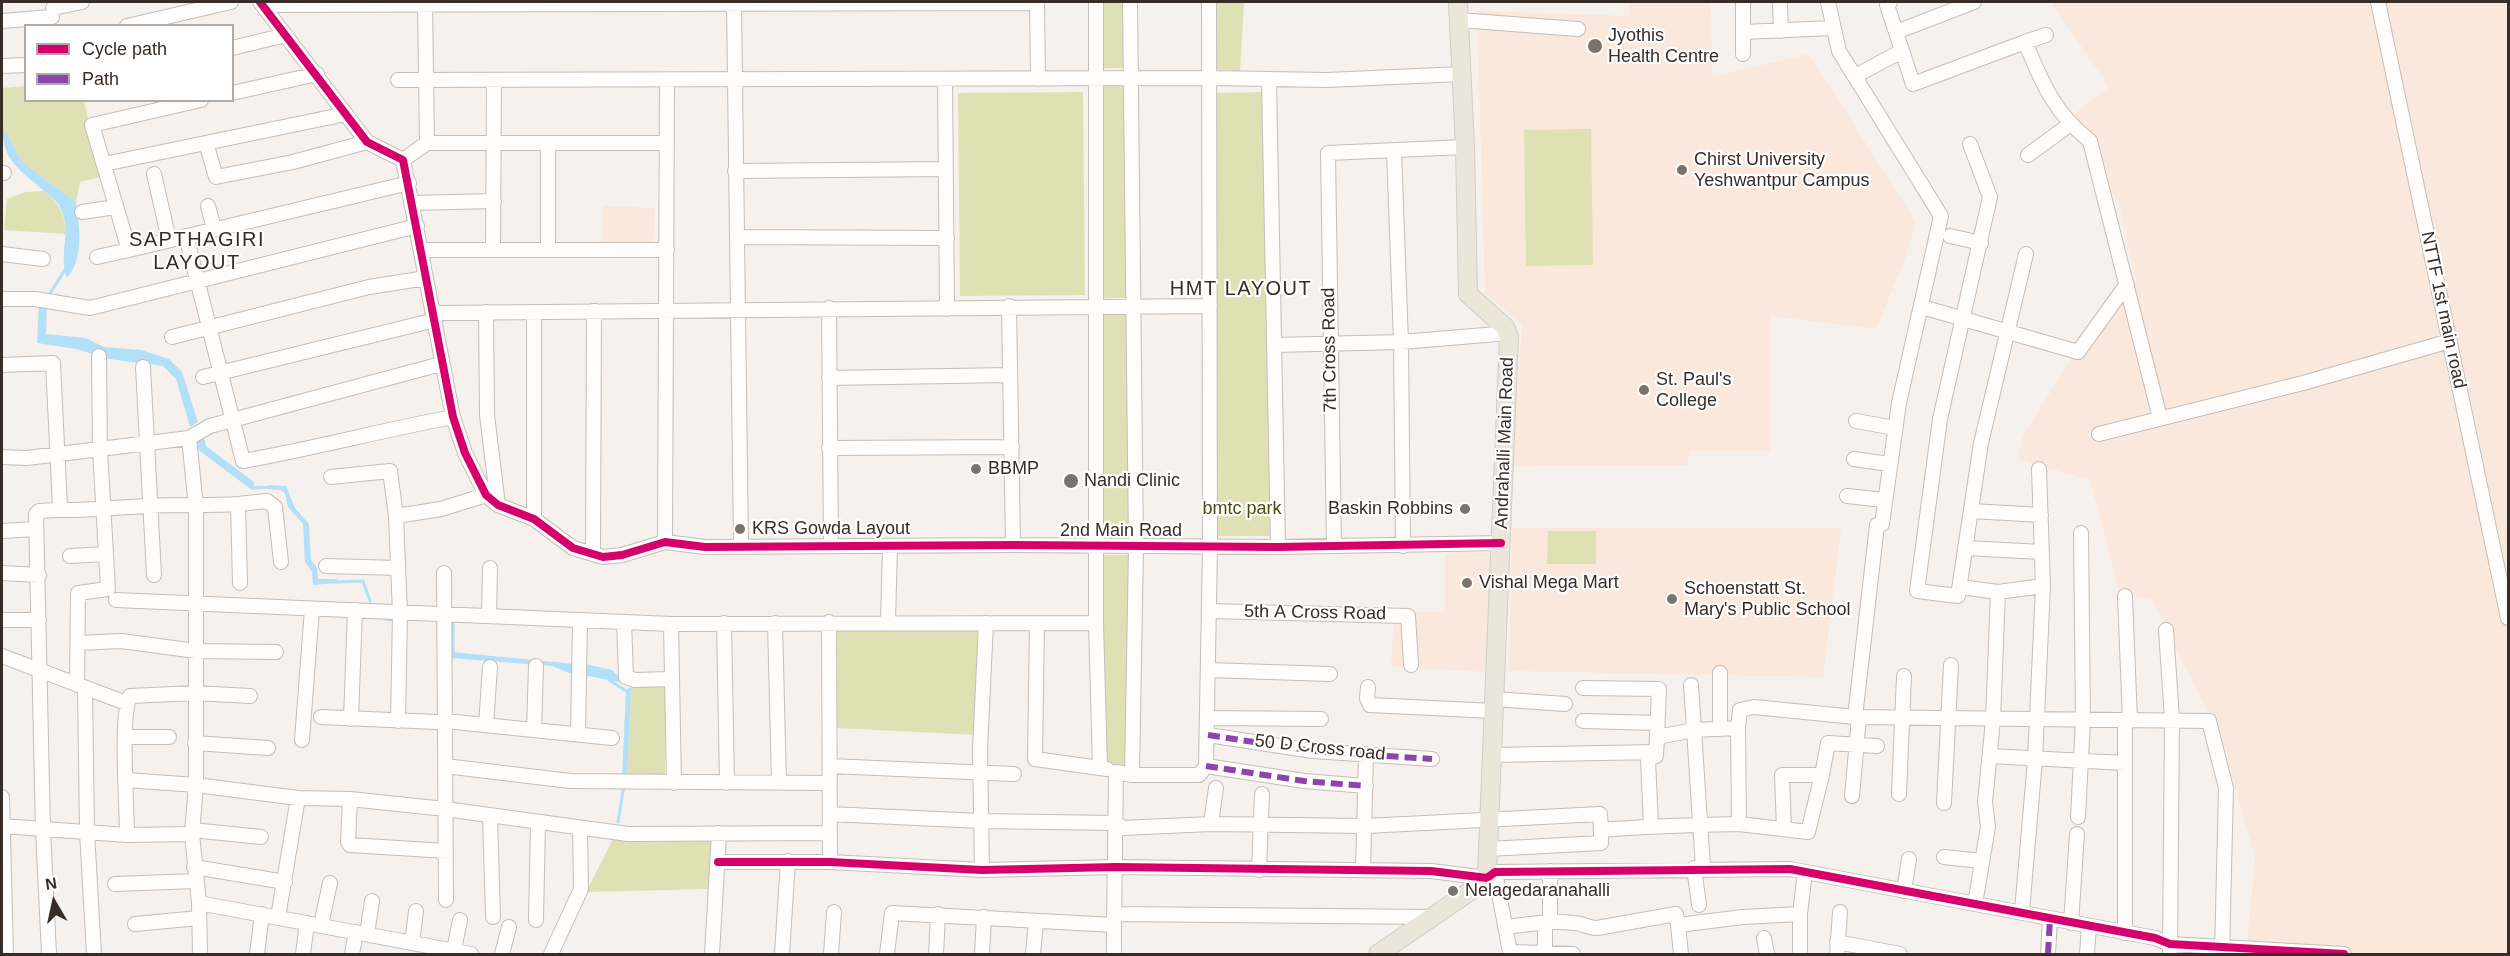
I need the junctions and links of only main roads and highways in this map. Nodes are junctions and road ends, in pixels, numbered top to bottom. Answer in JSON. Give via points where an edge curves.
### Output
{"nodes":[{"id":1,"x":1458,"y":2,"type":"edge"},
{"id":2,"x":1378,"y":954,"type":"edge"}],
"edges":[{"from":1,"to":2,"type":"main road","name":"Andrahalli Main Road","via":[[1468,294],[1509,333],[1488,849],[1491,875]]}]}
